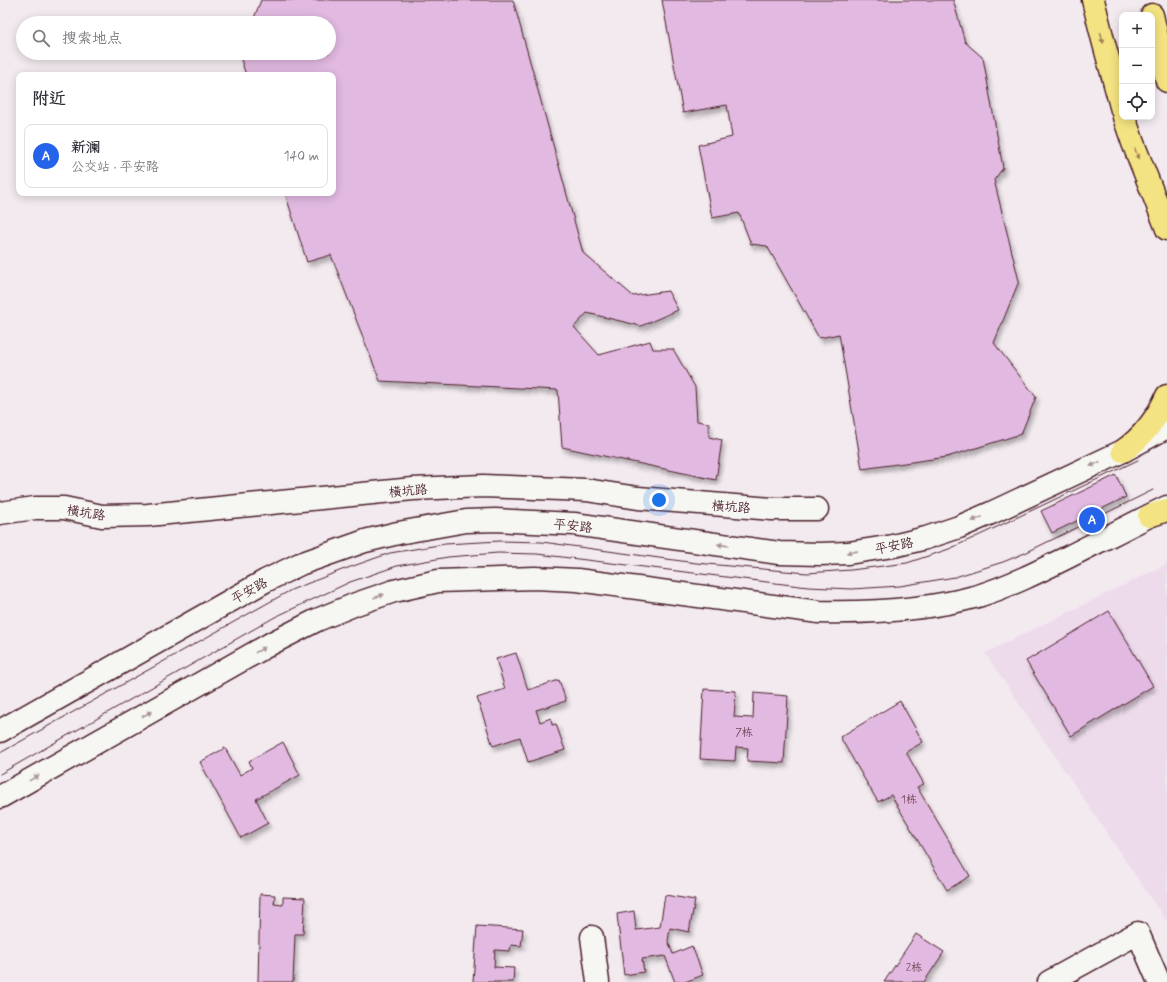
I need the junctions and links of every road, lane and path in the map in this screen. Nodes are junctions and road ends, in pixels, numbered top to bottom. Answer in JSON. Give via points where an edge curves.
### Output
{"nodes":[{"id":1,"x":1093,"y":0,"type":"edge"},
{"id":2,"x":1149,"y":0,"type":"edge"},
{"id":3,"x":1151,"y":12,"type":"edge"},
{"id":4,"x":1155,"y":28,"type":"edge"},
{"id":5,"x":1167,"y":81,"type":"edge"},
{"id":6,"x":1119,"y":100,"type":"edge"},
{"id":7,"x":1125,"y":120,"type":"edge"},
{"id":8,"x":1167,"y":229,"type":"edge"},
{"id":9,"x":1167,"y":396,"type":"edge"},
{"id":10,"x":1167,"y":427,"type":"edge"},
{"id":11,"x":1123,"y":451,"type":"junction"},
{"id":12,"x":818,"y":509,"type":"dead end"},
{"id":13,"x":1161,"y":511,"type":"edge"},
{"id":14,"x":0,"y":513,"type":"edge"},
{"id":15,"x":0,"y":731,"type":"edge"},
{"id":16,"x":0,"y":797,"type":"edge"},
{"id":17,"x":592,"y":937,"type":"dead end"},
{"id":18,"x":598,"y":982,"type":"edge"},
{"id":19,"x":1049,"y":982,"type":"edge"},
{"id":20,"x":1159,"y":982,"type":"edge"}],
"edges":[{"from":1,"to":6,"type":"main road","one_way":true},
{"from":2,"to":3,"type":"main road"},
{"from":4,"to":5,"type":"main road"},
{"from":7,"to":8,"type":"main road","one_way":true},
{"from":9,"to":11,"type":"main road","via":[[1146,431]]},
{"from":10,"to":11,"type":"main road","name":"平安路"},
{"from":11,"to":15,"type":"main road","name":"平安路","one_way":true,"via":[[959,527],[926,538],[848,553],[779,552],[574,524],[494,520],[466,521],[365,541],[300,564],[265,581]]},
{"from":12,"to":14,"type":"main road","name":"横坑路","via":[[772,509],[638,498],[586,490],[482,486],[413,489],[148,515],[102,516],[64,508],[35,508]]},
{"from":16,"to":13,"type":"main road","one_way":true,"via":[[272,644],[318,620],[394,591],[438,582],[535,578],[584,581],[819,612],[844,613],[917,607],[963,600],[1007,586]]},
{"from":17,"to":18,"type":"main road"},
{"from":19,"to":20,"type":"main road","via":[[1138,933]]}]}
